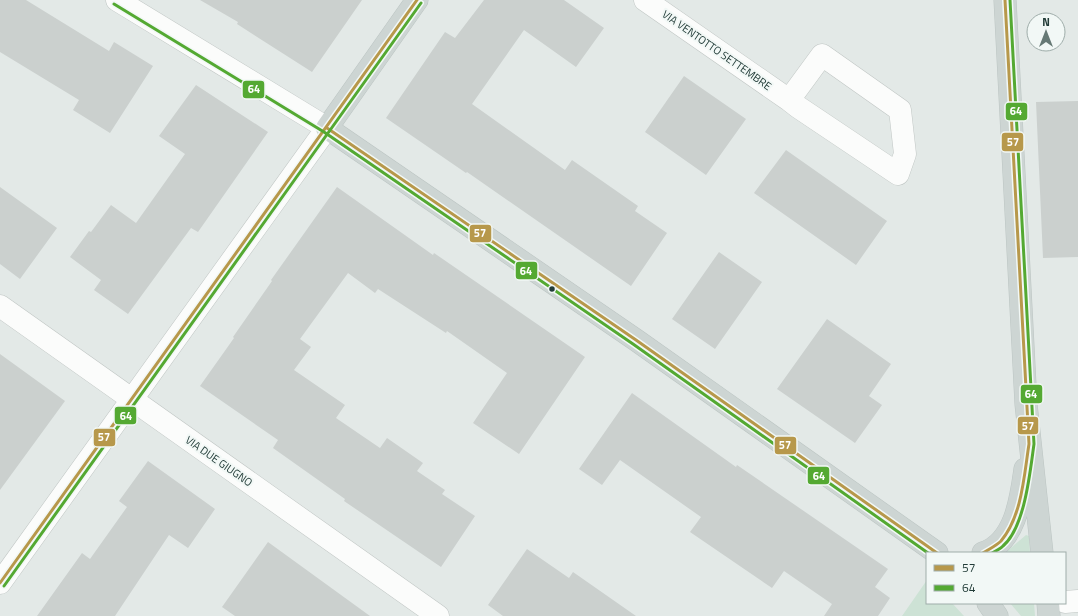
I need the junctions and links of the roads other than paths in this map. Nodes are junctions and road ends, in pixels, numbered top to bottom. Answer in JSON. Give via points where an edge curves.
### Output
{"nodes":[{"id":1,"x":117,"y":0,"type":"edge"},
{"id":2,"x":417,"y":0,"type":"edge"},
{"id":3,"x":645,"y":0,"type":"edge"},
{"id":4,"x":1005,"y":0,"type":"edge"},
{"id":5,"x":789,"y":100,"type":"junction"},
{"id":6,"x":326,"y":128,"type":"junction"},
{"id":7,"x":0,"y":306,"type":"edge"},
{"id":8,"x":132,"y":400,"type":"junction"},
{"id":9,"x":1029,"y":444,"type":"junction"},
{"id":10,"x":936,"y":552,"type":"edge"},
{"id":11,"x":985,"y":552,"type":"edge"},
{"id":12,"x":1042,"y":552,"type":"edge"},
{"id":13,"x":0,"y":583,"type":"edge"},
{"id":14,"x":1078,"y":601,"type":"edge"},
{"id":15,"x":1066,"y":602,"type":"edge"},
{"id":16,"x":989,"y":604,"type":"edge"},
{"id":17,"x":1048,"y":604,"type":"edge"},
{"id":18,"x":438,"y":616,"type":"edge"},
{"id":19,"x":997,"y":616,"type":"edge"},
{"id":20,"x":1049,"y":616,"type":"edge"}],
"edges":[{"from":1,"to":6,"type":"street"},
{"from":2,"to":6,"type":"main road"},
{"from":3,"to":5,"type":"street","name":"VIA VENTOTTO SETTEMBRE"},
{"from":4,"to":9,"type":"main road"},
{"from":5,"to":5,"type":"street","name":"VIA VENTOTTO SETTEMBRE","via":[[882,164],[898,174],[905,154],[900,110],[822,55]]},
{"from":6,"to":8,"type":"street"},
{"from":6,"to":10,"type":"main road","via":[[636,340]]},
{"from":7,"to":8,"type":"street","name":"VIA DUE GIUGNO"},
{"from":8,"to":13,"type":"street"},
{"from":8,"to":18,"type":"street","name":"VIA DUE GIUGNO"},
{"from":9,"to":11,"type":"main road","via":[[1017,513],[1000,542]]},
{"from":9,"to":12,"type":"main road"},
{"from":14,"to":15,"type":"street"},
{"from":16,"to":19,"type":"main road"},
{"from":17,"to":20,"type":"main road"}]}
